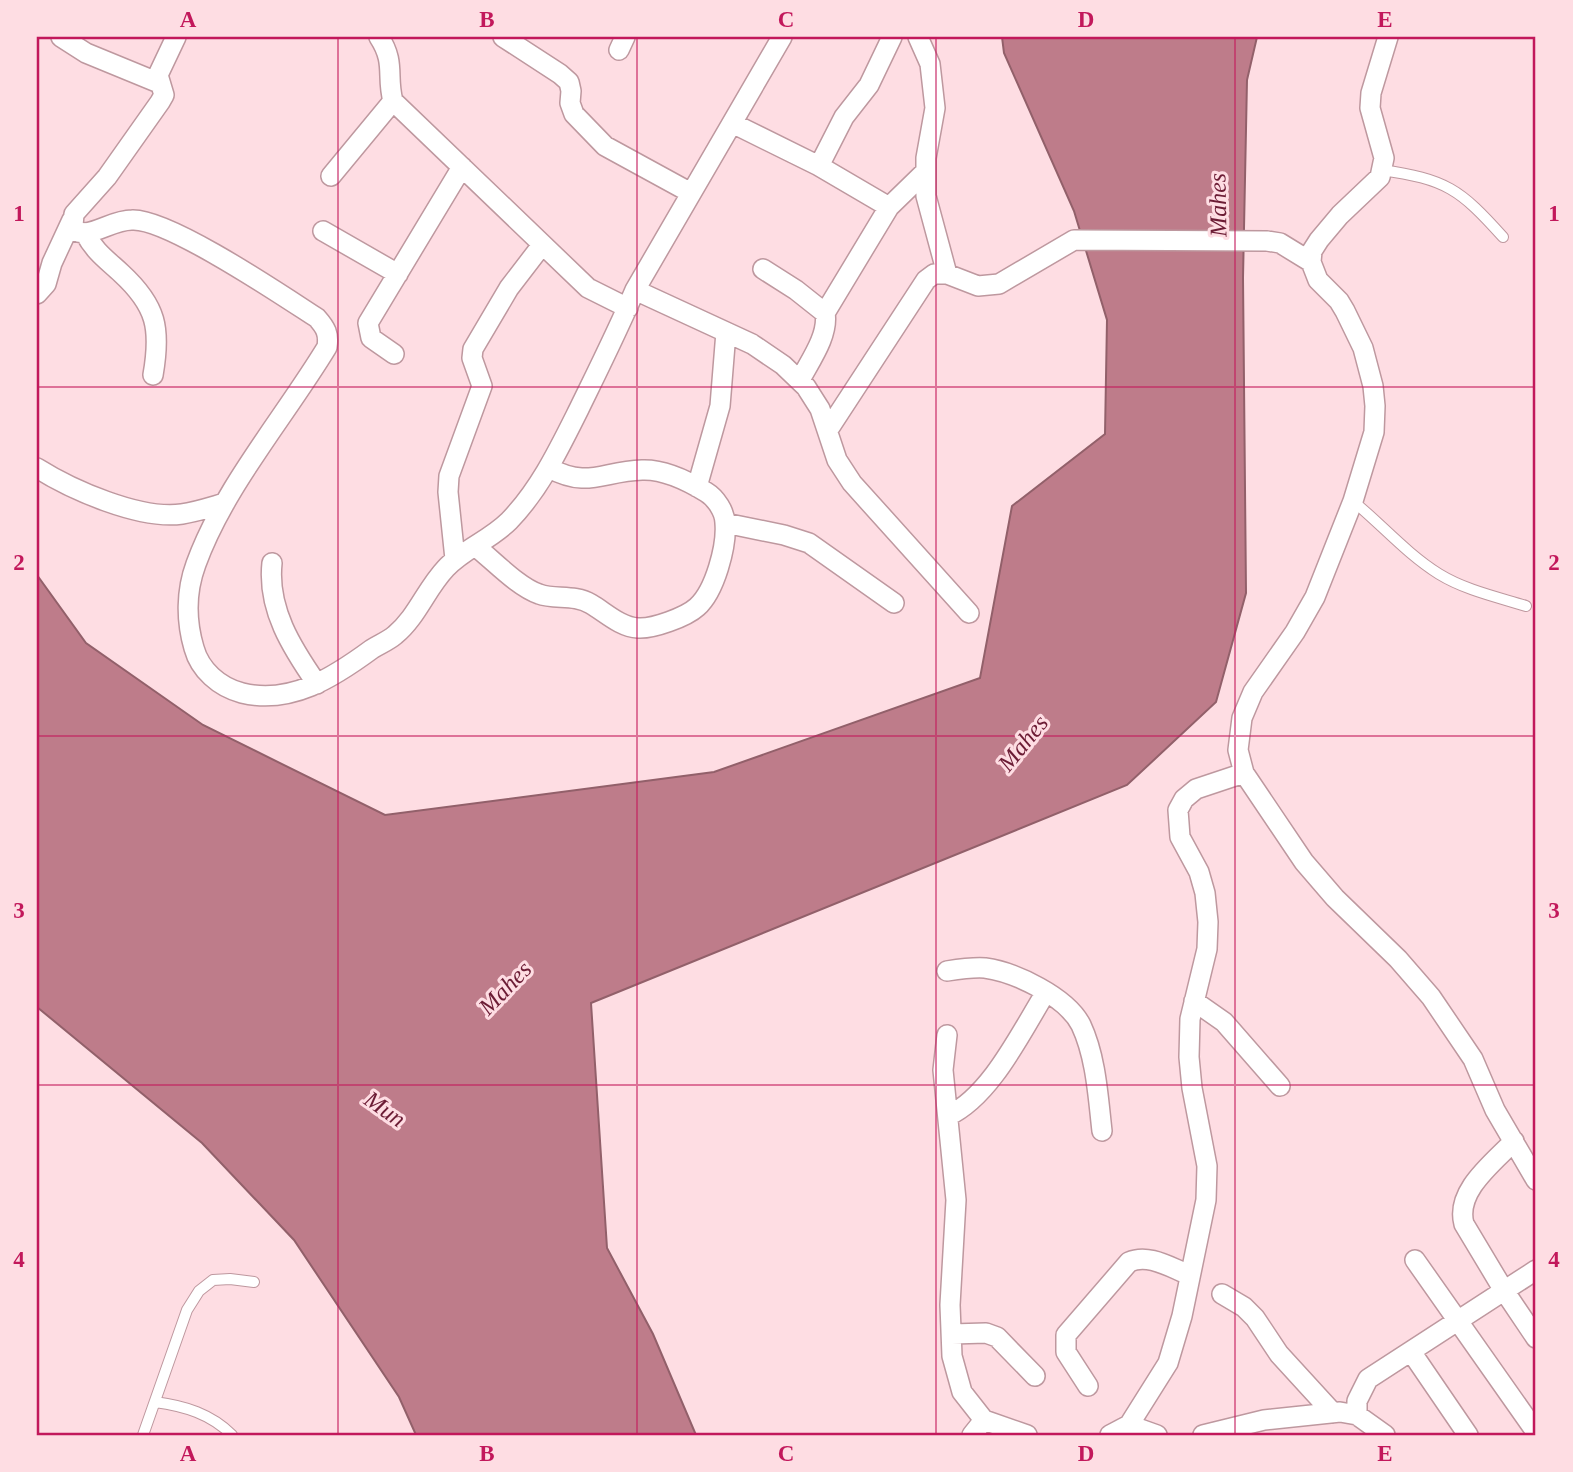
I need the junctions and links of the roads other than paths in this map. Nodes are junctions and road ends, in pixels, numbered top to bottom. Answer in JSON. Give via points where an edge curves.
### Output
{"nodes":[{"id":1,"x":61,"y":37,"type":"edge"},
{"id":2,"x":176,"y":37,"type":"edge"},
{"id":3,"x":379,"y":37,"type":"edge"},
{"id":4,"x":503,"y":37,"type":"edge"},
{"id":5,"x":782,"y":37,"type":"edge"},
{"id":6,"x":892,"y":37,"type":"edge"},
{"id":7,"x":918,"y":37,"type":"edge"},
{"id":8,"x":1388,"y":37,"type":"edge"},
{"id":9,"x":159,"y":83,"type":"junction"},
{"id":10,"x":393,"y":101,"type":"junction"},
{"id":11,"x":732,"y":123,"type":"junction"},
{"id":12,"x":819,"y":166,"type":"junction"},
{"id":13,"x":462,"y":167,"type":"junction"},
{"id":14,"x":1381,"y":170,"type":"junction"},
{"id":15,"x":925,"y":172,"type":"junction"},
{"id":16,"x":331,"y":176,"type":"dead end"},
{"id":17,"x":691,"y":193,"type":"junction"},
{"id":18,"x":889,"y":208,"type":"junction"},
{"id":19,"x":79,"y":227,"type":"junction"},
{"id":20,"x":323,"y":231,"type":"dead end"},
{"id":21,"x":1503,"y":237,"type":"dead end"},
{"id":22,"x":542,"y":246,"type":"junction"},
{"id":23,"x":1311,"y":262,"type":"junction"},
{"id":24,"x":763,"y":269,"type":"dead end"},
{"id":25,"x":398,"y":274,"type":"junction"},
{"id":26,"x":947,"y":274,"type":"junction"},
{"id":27,"x":37,"y":294,"type":"edge"},
{"id":28,"x":631,"y":299,"type":"junction"},
{"id":29,"x":825,"y":313,"type":"junction"},
{"id":30,"x":726,"y":332,"type":"junction"},
{"id":31,"x":394,"y":354,"type":"dead end"},
{"id":32,"x":153,"y":375,"type":"dead end"},
{"id":33,"x":800,"y":380,"type":"junction"},
{"id":34,"x":828,"y":430,"type":"junction"},
{"id":35,"x":37,"y":468,"type":"edge"},
{"id":36,"x":549,"y":468,"type":"junction"},
{"id":37,"x":697,"y":487,"type":"junction"},
{"id":38,"x":1353,"y":501,"type":"junction"},
{"id":39,"x":225,"y":503,"type":"junction"},
{"id":40,"x":725,"y":523,"type":"junction"},
{"id":41,"x":475,"y":546,"type":"junction"},
{"id":42,"x":455,"y":559,"type":"junction"},
{"id":43,"x":272,"y":563,"type":"dead end"},
{"id":44,"x":894,"y":603,"type":"dead end"},
{"id":45,"x":1525,"y":606,"type":"dead end"},
{"id":46,"x":970,"y":613,"type":"dead end"},
{"id":47,"x":317,"y":684,"type":"junction"},
{"id":48,"x":1244,"y":774,"type":"junction"},
{"id":49,"x":947,"y":971,"type":"dead end"},
{"id":50,"x":1046,"y":992,"type":"junction"},
{"id":51,"x":1194,"y":1001,"type":"junction"},
{"id":52,"x":947,"y":1035,"type":"dead end"},
{"id":53,"x":1279,"y":1086,"type":"dead end"},
{"id":54,"x":948,"y":1116,"type":"junction"},
{"id":55,"x":1102,"y":1131,"type":"dead end"},
{"id":56,"x":1514,"y":1141,"type":"junction"},
{"id":57,"x":1536,"y":1180,"type":"edge"},
{"id":58,"x":1415,"y":1260,"type":"dead end"},
{"id":59,"x":1536,"y":1270,"type":"edge"},
{"id":60,"x":1190,"y":1275,"type":"junction"},
{"id":61,"x":254,"y":1282,"type":"dead end"},
{"id":62,"x":1503,"y":1289,"type":"junction"},
{"id":63,"x":1222,"y":1294,"type":"dead end"},
{"id":64,"x":1457,"y":1321,"type":"junction"},
{"id":65,"x":952,"y":1334,"type":"junction"},
{"id":66,"x":1536,"y":1338,"type":"edge"},
{"id":67,"x":1412,"y":1353,"type":"junction"},
{"id":68,"x":1035,"y":1376,"type":"dead end"},
{"id":69,"x":1088,"y":1386,"type":"dead end"},
{"id":70,"x":155,"y":1402,"type":"junction"},
{"id":71,"x":1333,"y":1413,"type":"junction"},
{"id":72,"x":1357,"y":1415,"type":"junction"},
{"id":73,"x":1129,"y":1425,"type":"junction"},
{"id":74,"x":978,"y":1428,"type":"edge"},
{"id":75,"x":1536,"y":1432,"type":"edge"},
{"id":76,"x":142,"y":1435,"type":"edge"},
{"id":77,"x":232,"y":1435,"type":"edge"},
{"id":78,"x":1027,"y":1435,"type":"edge"},
{"id":79,"x":1110,"y":1435,"type":"edge"},
{"id":80,"x":1157,"y":1435,"type":"edge"},
{"id":81,"x":1203,"y":1435,"type":"edge"},
{"id":82,"x":1385,"y":1435,"type":"edge"},
{"id":83,"x":1468,"y":1435,"type":"edge"}],
"edges":[{"from":1,"to":9,"type":"street","via":[[86,54]]},
{"from":2,"to":9,"type":"street","via":[[160,66]]},
{"from":3,"to":10,"type":"street","via":[[391,64]]},
{"from":4,"to":17,"type":"street","via":[[569,82],[574,114],[605,146]]},
{"from":5,"to":11,"type":"street"},
{"from":6,"to":12,"type":"street","via":[[869,85],[850,107]]},
{"from":7,"to":15,"type":"street","via":[[930,64],[935,108]]},
{"from":8,"to":14,"type":"street","via":[[1370,108],[1384,158]]},
{"from":9,"to":19,"type":"street","via":[[164,95],[107,177],[81,204]]},
{"from":10,"to":13,"type":"street"},
{"from":10,"to":16,"type":"street"},
{"from":11,"to":12,"type":"street"},
{"from":11,"to":17,"type":"street"},
{"from":12,"to":18,"type":"street"},
{"from":13,"to":22,"type":"street"},
{"from":13,"to":25,"type":"street"},
{"from":14,"to":21,"type":"lane","via":[[1436,180],[1474,205]]},
{"from":14,"to":23,"type":"street","via":[[1380,177],[1319,240]]},
{"from":15,"to":18,"type":"street"},
{"from":15,"to":26,"type":"street","via":[[926,196]]},
{"from":17,"to":28,"type":"street"},
{"from":18,"to":29,"type":"street"},
{"from":19,"to":27,"type":"street","via":[[52,263],[46,284]]},
{"from":19,"to":32,"type":"street","via":[[149,308],[158,341]]},
{"from":19,"to":39,"type":"street","via":[[133,219],[153,222],[245,272],[325,327],[327,347]]},
{"from":20,"to":25,"type":"street"},
{"from":22,"to":28,"type":"street","via":[[588,288]]},
{"from":22,"to":42,"type":"street","via":[[509,288],[473,349],[482,386],[449,476]]},
{"from":23,"to":26,"type":"street","via":[[1280,243],[1267,241],[1074,240],[999,284],[978,286]]},
{"from":23,"to":38,"type":"street","via":[[1355,329],[1373,386],[1374,432]]},
{"from":24,"to":29,"type":"street"},
{"from":25,"to":31,"type":"street","via":[[368,323],[371,338]]},
{"from":26,"to":34,"type":"street","via":[[934,274],[926,280]]},
{"from":28,"to":30,"type":"street"},
{"from":28,"to":36,"type":"street"},
{"from":29,"to":33,"type":"street","via":[[824,331]]},
{"from":30,"to":33,"type":"street","via":[[752,344]]},
{"from":30,"to":37,"type":"street","via":[[720,406]]},
{"from":33,"to":34,"type":"street"},
{"from":34,"to":46,"type":"street","via":[[837,460],[852,483]]},
{"from":35,"to":39,"type":"street","via":[[73,489],[137,510],[180,515]]},
{"from":36,"to":37,"type":"street","via":[[581,480],[642,470]]},
{"from":36,"to":41,"type":"street","via":[[509,521]]},
{"from":37,"to":40,"type":"street","via":[[710,494]]},
{"from":38,"to":45,"type":"lane","via":[[1441,576]]},
{"from":38,"to":48,"type":"street","via":[[1305,617],[1253,692],[1242,719],[1238,750]]},
{"from":39,"to":47,"type":"street","via":[[191,583],[191,636],[199,660],[222,684],[252,695],[294,693]]},
{"from":40,"to":41,"type":"street","via":[[718,573],[697,607],[654,626],[636,628],[580,599],[537,594]]},
{"from":40,"to":44,"type":"street","via":[[810,543]]},
{"from":41,"to":42,"type":"street"},
{"from":42,"to":47,"type":"street","via":[[398,632]]},
{"from":43,"to":47,"type":"street","via":[[276,608],[285,633]]},
{"from":48,"to":51,"type":"street","via":[[1196,789],[1178,810],[1180,837],[1199,872],[1208,922],[1207,949]]},
{"from":48,"to":56,"type":"street","via":[[1304,862],[1431,997],[1473,1059]]},
{"from":49,"to":50,"type":"street","via":[[985,968]]},
{"from":50,"to":54,"type":"street","via":[[986,1086]]},
{"from":50,"to":55,"type":"street","via":[[1080,1022],[1093,1062]]},
{"from":51,"to":53,"type":"street","via":[[1224,1022]]},
{"from":51,"to":60,"type":"street","via":[[1189,1056],[1207,1166],[1206,1200]]},
{"from":52,"to":54,"type":"street","via":[[943,1070]]},
{"from":54,"to":65,"type":"street","via":[[956,1200]]},
{"from":56,"to":57,"type":"street"},
{"from":56,"to":62,"type":"street","via":[[1472,1187],[1461,1213]]},
{"from":58,"to":64,"type":"street"},
{"from":59,"to":62,"type":"street"},
{"from":60,"to":69,"type":"street","via":[[1148,1259],[1129,1262],[1066,1335],[1066,1352]]},
{"from":60,"to":73,"type":"street","via":[[1168,1363]]},
{"from":61,"to":70,"type":"lane","via":[[213,1280],[199,1291],[187,1310]]},
{"from":62,"to":64,"type":"street"},
{"from":62,"to":66,"type":"street"},
{"from":63,"to":71,"type":"street","via":[[1255,1318],[1279,1354]]},
{"from":64,"to":67,"type":"street"},
{"from":64,"to":75,"type":"street"},
{"from":65,"to":68,"type":"street","via":[[997,1337]]},
{"from":65,"to":74,"type":"street","via":[[962,1392]]},
{"from":67,"to":72,"type":"street","via":[[1368,1379],[1357,1401]]},
{"from":67,"to":83,"type":"street"},
{"from":70,"to":76,"type":"lane"},
{"from":70,"to":77,"type":"lane","via":[[198,1411]]},
{"from":71,"to":72,"type":"street"},
{"from":71,"to":81,"type":"street","via":[[1264,1420]]},
{"from":72,"to":82,"type":"street"},
{"from":73,"to":79,"type":"street"},
{"from":73,"to":80,"type":"street"},
{"from":74,"to":78,"type":"street"}]}
